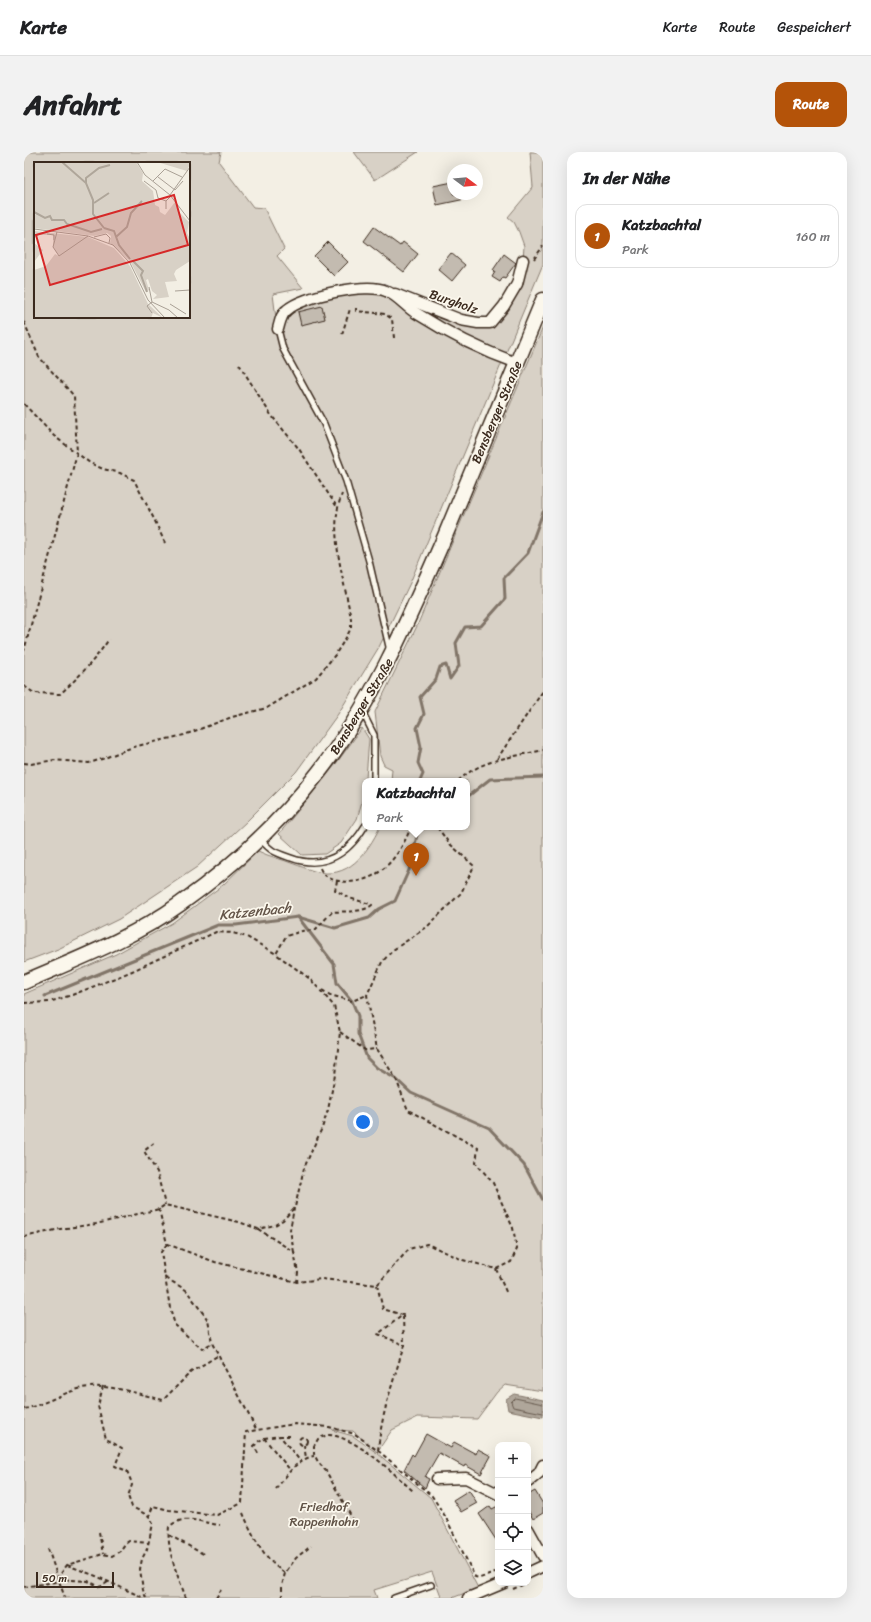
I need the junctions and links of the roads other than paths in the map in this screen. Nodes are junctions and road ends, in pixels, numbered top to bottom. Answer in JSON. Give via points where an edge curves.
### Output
{"nodes":[{"id":1,"x":523,"y":260,"type":"dead end"},
{"id":2,"x":387,"y":291,"type":"junction"},
{"id":3,"x":543,"y":300,"type":"edge"},
{"id":4,"x":278,"y":329,"type":"joint"},
{"id":5,"x":517,"y":363,"type":"junction"},
{"id":6,"x":391,"y":656,"type":"junction"},
{"id":7,"x":361,"y":710,"type":"junction"},
{"id":8,"x":374,"y":778,"type":"edge"},
{"id":9,"x":362,"y":830,"type":"edge"},
{"id":10,"x":260,"y":838,"type":"junction"},
{"id":11,"x":24,"y":982,"type":"edge"},
{"id":12,"x":543,"y":1465,"type":"edge"},
{"id":13,"x":437,"y":1479,"type":"dead end"},
{"id":14,"x":531,"y":1480,"type":"edge"},
{"id":15,"x":495,"y":1492,"type":"edge"},
{"id":16,"x":531,"y":1534,"type":"edge"},
{"id":17,"x":543,"y":1556,"type":"edge"},
{"id":18,"x":543,"y":1566,"type":"edge"},
{"id":19,"x":531,"y":1572,"type":"edge"},
{"id":20,"x":431,"y":1585,"type":"dead end"},
{"id":21,"x":497,"y":1586,"type":"edge"},
{"id":22,"x":394,"y":1598,"type":"edge"},
{"id":23,"x":468,"y":1598,"type":"edge"}],
"edges":[{"from":1,"to":2,"type":"street","name":"Burgholz","via":[[517,284],[490,323],[461,320]]},
{"from":2,"to":4,"type":"street","name":"Burgholz","via":[[378,288],[361,289],[301,301],[286,310]]},
{"from":2,"to":5,"type":"street","name":"Burgholz","via":[[417,314],[490,354]]},
{"from":3,"to":5,"type":"main road","name":"Bensberger Straße"},
{"from":4,"to":6,"type":"lane","via":[[283,349],[324,424],[346,481],[370,561]]},
{"from":5,"to":6,"type":"main road","name":"Bensberger Straße","via":[[419,596]]},
{"from":6,"to":7,"type":"main road","name":"Bensberger Straße"},
{"from":7,"to":8,"type":"lane","via":[[374,735]]},
{"from":7,"to":10,"type":"main road","name":"Bensberger Straße","via":[[304,791]]},
{"from":9,"to":10,"type":"lane","via":[[348,848],[335,857],[317,862],[303,862],[271,851]]},
{"from":10,"to":11,"type":"main road","name":"Bensberger Straße","via":[[179,905],[101,949]]},
{"from":12,"to":14,"type":"street","via":[[539,1473]]},
{"from":13,"to":15,"type":"street","via":[[466,1478]]},
{"from":16,"to":17,"type":"street"},
{"from":18,"to":19,"type":"street"},
{"from":20,"to":22,"type":"lane"},
{"from":21,"to":23,"type":"street"}]}
